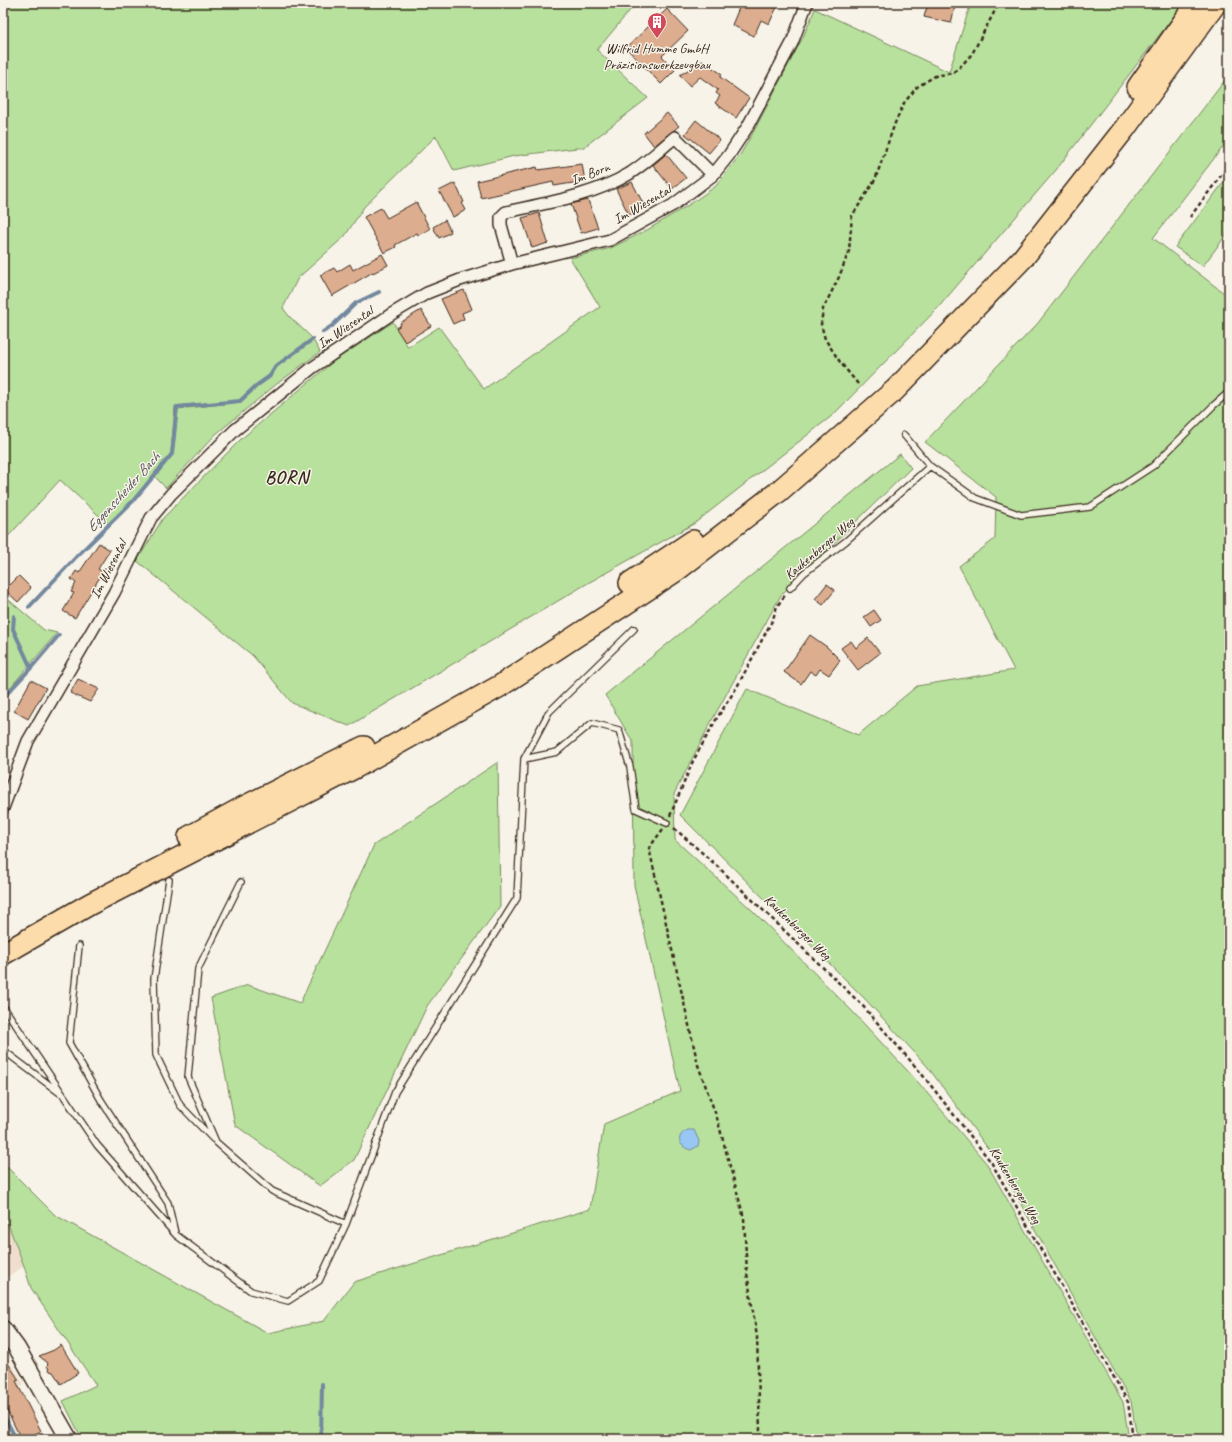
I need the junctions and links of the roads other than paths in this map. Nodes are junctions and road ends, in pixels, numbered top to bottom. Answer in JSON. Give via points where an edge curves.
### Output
{"nodes":[{"id":1,"x":807,"y":3,"type":"edge"},
{"id":2,"x":1197,"y":3,"type":"edge"},
{"id":3,"x":1216,"y":3,"type":"edge"},
{"id":4,"x":713,"y":175,"type":"junction"},
{"id":5,"x":512,"y":264,"type":"junction"},
{"id":6,"x":1229,"y":392,"type":"edge"},
{"id":7,"x":904,"y":435,"type":"dead end"},
{"id":8,"x":930,"y":466,"type":"junction"},
{"id":9,"x":790,"y":588,"type":"road end"},
{"id":10,"x":634,"y":629,"type":"dead end"},
{"id":11,"x":524,"y":759,"type":"junction"},
{"id":12,"x":3,"y":808,"type":"edge"},
{"id":13,"x":245,"y":815,"type":"junction"},
{"id":14,"x":667,"y":823,"type":"road end"},
{"id":15,"x":169,"y":880,"type":"dead end"},
{"id":16,"x":241,"y":882,"type":"dead end"},
{"id":17,"x":3,"y":940,"type":"edge"},
{"id":18,"x":79,"y":946,"type":"dead end"},
{"id":19,"x":3,"y":954,"type":"edge"},
{"id":20,"x":3,"y":1006,"type":"edge"},
{"id":21,"x":3,"y":1050,"type":"edge"},
{"id":22,"x":64,"y":1096,"type":"junction"},
{"id":23,"x":216,"y":1142,"type":"junction"},
{"id":24,"x":346,"y":1224,"type":"junction"},
{"id":25,"x":176,"y":1235,"type":"junction"},
{"id":26,"x":3,"y":1329,"type":"edge"},
{"id":27,"x":69,"y":1439,"type":"edge"}],
"edges":[{"from":1,"to":4,"type":"street","name":"Im Wiesental","via":[[792,43],[748,126]]},
{"from":2,"to":13,"type":"highway","via":[[1118,115],[1008,255],[916,352],[775,480],[686,546],[496,671]]},
{"from":3,"to":13,"type":"highway","via":[[1125,128],[1023,258],[895,390],[778,492],[677,570],[500,686],[356,767]]},
{"from":4,"to":5,"type":"street","name":"Im Wiesental","via":[[673,206],[610,240]]},
{"from":4,"to":5,"type":"street","name":"Im Born","via":[[675,137],[649,160],[613,182],[570,197],[506,212],[501,217],[501,225]]},
{"from":5,"to":12,"type":"street","name":"Im Wiesental","via":[[427,293],[342,347],[235,430],[171,494],[151,518],[114,593],[28,741]]},
{"from":6,"to":8,"type":"lane","via":[[1153,466],[1090,507],[1021,515],[975,498]]},
{"from":7,"to":8,"type":"lane"},
{"from":8,"to":9,"type":"lane","name":"Kaukenberger Weg","via":[[846,541],[804,573]]},
{"from":10,"to":11,"type":"lane","via":[[550,712]]},
{"from":11,"to":14,"type":"lane","via":[[557,752],[592,723],[619,730],[630,767],[636,809]]},
{"from":11,"to":24,"type":"lane","via":[[517,898],[395,1092]]},
{"from":13,"to":17,"type":"highway","via":[[93,889]]},
{"from":13,"to":19,"type":"highway"},
{"from":15,"to":23,"type":"lane","via":[[154,979],[156,1056],[180,1105]]},
{"from":16,"to":23,"type":"lane","via":[[198,969],[188,1077]]},
{"from":18,"to":25,"type":"lane","via":[[69,1043],[101,1100],[168,1203]]},
{"from":20,"to":22,"type":"lane"},
{"from":21,"to":22,"type":"lane"},
{"from":22,"to":25,"type":"lane","via":[[97,1145]]},
{"from":23,"to":24,"type":"lane","via":[[272,1191]]},
{"from":24,"to":25,"type":"lane","via":[[319,1281],[288,1301],[251,1291]]},
{"from":26,"to":27,"type":"main road","via":[[17,1348]]}]}
